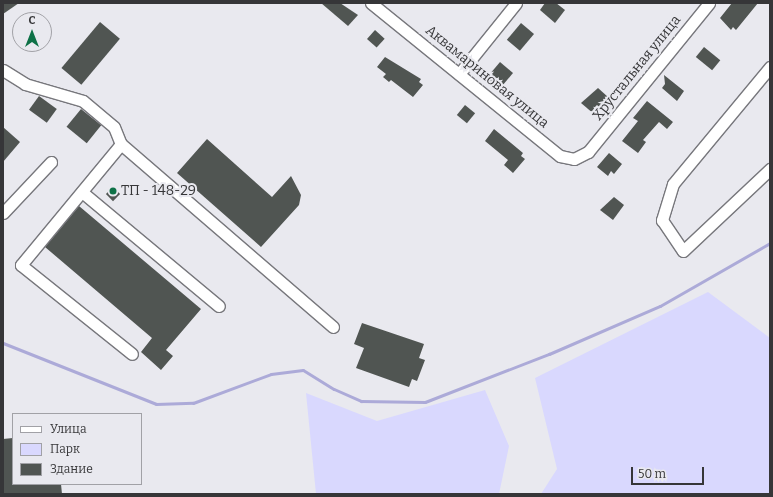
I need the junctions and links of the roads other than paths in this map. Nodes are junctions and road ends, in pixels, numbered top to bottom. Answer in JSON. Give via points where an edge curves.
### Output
{"nodes":[{"id":1,"x":371,"y":3,"type":"edge"},
{"id":2,"x":516,"y":3,"type":"edge"},
{"id":3,"x":709,"y":3,"type":"edge"},
{"id":4,"x":770,"y":67,"type":"edge"},
{"id":5,"x":3,"y":70,"type":"edge"},
{"id":6,"x":459,"y":74,"type":"junction"},
{"id":7,"x":121,"y":144,"type":"junction"},
{"id":8,"x":588,"y":152,"type":"joint"},
{"id":9,"x":51,"y":162,"type":"dead end"},
{"id":10,"x":770,"y":169,"type":"edge"},
{"id":11,"x":82,"y":192,"type":"junction"},
{"id":12,"x":3,"y":212,"type":"edge"},
{"id":13,"x":219,"y":306,"type":"dead end"},
{"id":14,"x":333,"y":327,"type":"dead end"},
{"id":15,"x":132,"y":354,"type":"dead end"}],
"edges":[{"from":1,"to":6,"type":"street","name":"Аквамариновая улица"},
{"from":2,"to":6,"type":"street"},
{"from":3,"to":8,"type":"street","name":"Хрустальная улица"},
{"from":4,"to":10,"type":"street","via":[[673,184],[662,220],[683,251]]},
{"from":5,"to":7,"type":"street","via":[[25,84],[83,101],[114,127]]},
{"from":6,"to":8,"type":"street","name":"Аквамариновая улица","via":[[560,156],[574,159]]},
{"from":7,"to":11,"type":"street"},
{"from":7,"to":14,"type":"street"},
{"from":9,"to":12,"type":"street"},
{"from":11,"to":13,"type":"street"},
{"from":11,"to":15,"type":"street","via":[[21,265]]}]}
